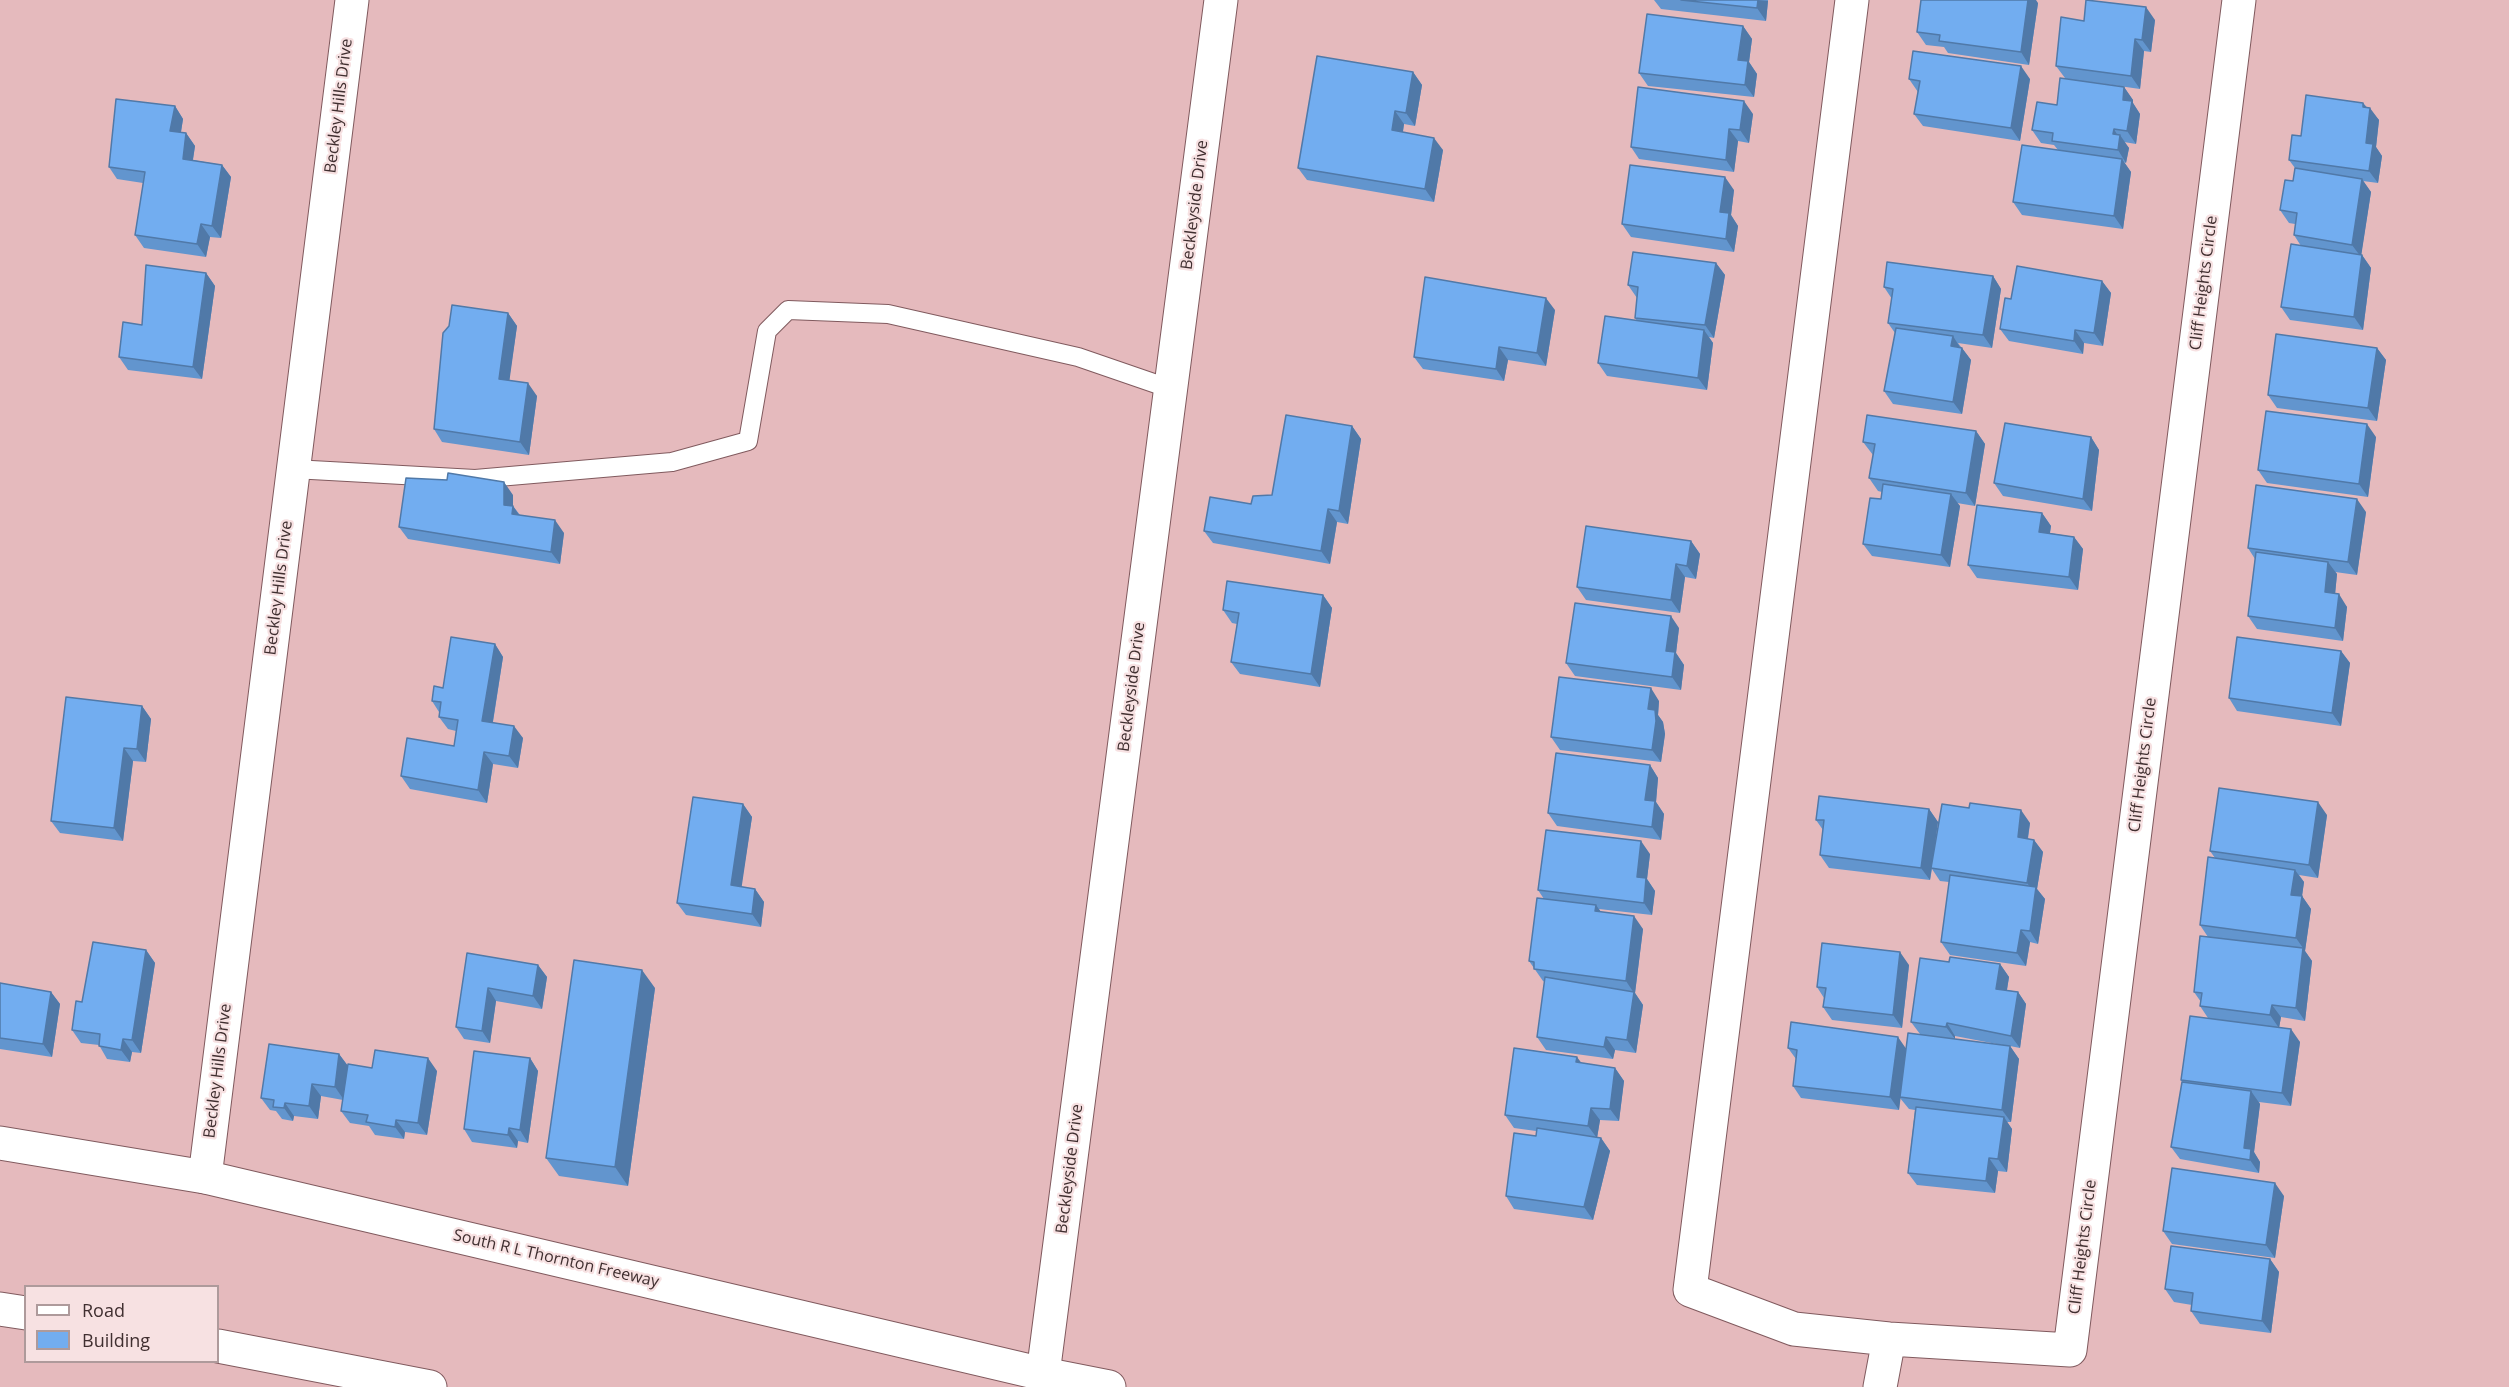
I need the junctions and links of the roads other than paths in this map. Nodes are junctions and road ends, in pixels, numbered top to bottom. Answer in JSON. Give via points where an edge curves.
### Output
{"nodes":[{"id":1,"x":352,"y":0,"type":"edge"},
{"id":2,"x":1221,"y":0,"type":"edge"},
{"id":3,"x":1852,"y":0,"type":"edge"},
{"id":4,"x":2240,"y":0,"type":"edge"},
{"id":5,"x":1171,"y":389,"type":"junction"},
{"id":6,"x":293,"y":469,"type":"junction"},
{"id":7,"x":0,"y":1143,"type":"edge"},
{"id":8,"x":205,"y":1177,"type":"junction"},
{"id":9,"x":0,"y":1309,"type":"edge"},
{"id":10,"x":24,"y":1313,"type":"edge"},
{"id":11,"x":1889,"y":1339,"type":"junction"},
{"id":12,"x":219,"y":1346,"type":"edge"},
{"id":13,"x":1043,"y":1374,"type":"junction"},
{"id":14,"x":430,"y":1387,"type":"edge"},
{"id":15,"x":1109,"y":1387,"type":"edge"},
{"id":16,"x":1880,"y":1387,"type":"edge"}],
"edges":[{"from":1,"to":6,"type":"main road","name":"Beckley Hills Drive"},
{"from":2,"to":5,"type":"main road","name":"Beckleyside Drive"},
{"from":3,"to":11,"type":"main road","name":"Cliff Heights Circle","via":[[1690,1290],[1794,1329]]},
{"from":4,"to":11,"type":"main road","name":"Cliff Heights Circle","via":[[2070,1350]]},
{"from":5,"to":6,"type":"lane","via":[[1078,357],[888,314],[788,310],[767,331],[748,441],[672,462],[475,479]]},
{"from":5,"to":13,"type":"main road","name":"Beckleyside Drive"},
{"from":6,"to":8,"type":"main road","name":"Beckley Hills Drive"},
{"from":7,"to":8,"type":"main road","name":"South R L Thornton Freeway"},
{"from":8,"to":13,"type":"main road","name":"South R L Thornton Freeway"},
{"from":9,"to":10,"type":"main road"},
{"from":11,"to":16,"type":"main road"},
{"from":12,"to":14,"type":"main road"},
{"from":13,"to":15,"type":"main road","name":"South R L Thornton Freeway"}]}
